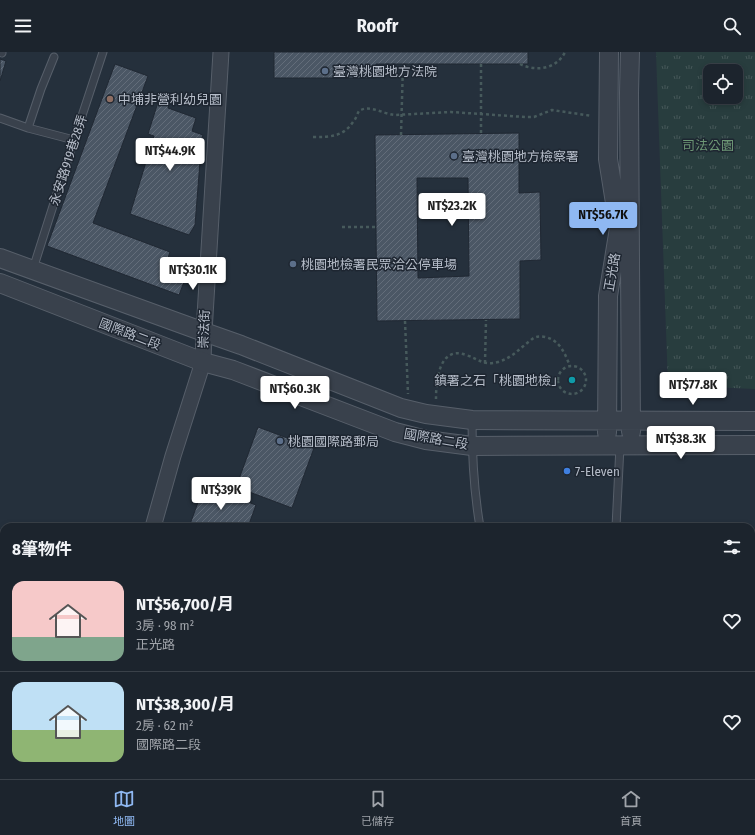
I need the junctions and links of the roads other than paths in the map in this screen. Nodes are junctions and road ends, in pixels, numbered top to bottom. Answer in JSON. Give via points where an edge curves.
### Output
{"nodes":[{"id":1,"x":103,"y":52,"type":"edge"},
{"id":2,"x":221,"y":52,"type":"edge"},
{"id":3,"x":609,"y":52,"type":"edge"},
{"id":4,"x":630,"y":52,"type":"edge"},
{"id":5,"x":54,"y":57,"type":"dead end"},
{"id":6,"x":609,"y":103,"type":"junction"},
{"id":7,"x":629,"y":103,"type":"junction"},
{"id":8,"x":0,"y":118,"type":"edge"},
{"id":9,"x":28,"y":128,"type":"junction"},
{"id":10,"x":74,"y":140,"type":"junction"},
{"id":11,"x":0,"y":258,"type":"edge"},
{"id":12,"x":33,"y":269,"type":"junction"},
{"id":13,"x":0,"y":283,"type":"edge"},
{"id":14,"x":204,"y":332,"type":"junction"},
{"id":15,"x":203,"y":362,"type":"junction"},
{"id":16,"x":472,"y":420,"type":"junction"},
{"id":17,"x":631,"y":420,"type":"junction"},
{"id":18,"x":607,"y":421,"type":"junction"},
{"id":19,"x":755,"y":421,"type":"edge"},
{"id":20,"x":619,"y":445,"type":"junction"},
{"id":21,"x":755,"y":445,"type":"edge"},
{"id":22,"x":472,"y":446,"type":"junction"},
{"id":23,"x":154,"y":523,"type":"edge"},
{"id":24,"x":479,"y":523,"type":"edge"},
{"id":25,"x":616,"y":523,"type":"edge"}],
"edges":[{"from":1,"to":10,"type":"lane","name":"永安路919巷28弄"},
{"from":2,"to":14,"type":"street","name":"崇法街"},
{"from":3,"to":6,"type":"street","name":"正光路"},
{"from":4,"to":7,"type":"street","name":"正光路"},
{"from":5,"to":9,"type":"lane"},
{"from":6,"to":7,"type":"street"},
{"from":6,"to":18,"type":"street","name":"正光路","via":[[608,159],[619,228],[608,296]]},
{"from":7,"to":17,"type":"street","name":"正光路"},
{"from":8,"to":9,"type":"lane"},
{"from":9,"to":10,"type":"lane"},
{"from":10,"to":12,"type":"lane","name":"永安路919巷28弄"},
{"from":11,"to":12,"type":"street","name":"國際路二段"},
{"from":12,"to":14,"type":"street","name":"國際路二段"},
{"from":13,"to":15,"type":"street","name":"國際路二段"},
{"from":14,"to":15,"type":"street","name":"崇法街"},
{"from":14,"to":16,"type":"street","name":"國際路二段","via":[[401,408]]},
{"from":15,"to":22,"type":"street","name":"國際路二段","via":[[233,370],[395,432],[426,440]]},
{"from":15,"to":23,"type":"street","name":"崇法街"},
{"from":16,"to":18,"type":"street","name":"國際路二段"},
{"from":16,"to":22,"type":"lane"},
{"from":17,"to":18,"type":"street","name":"國際路二段"},
{"from":17,"to":19,"type":"street","name":"國際路二段"},
{"from":17,"to":20,"type":"street","name":"正光路"},
{"from":18,"to":20,"type":"street","name":"正光路"},
{"from":20,"to":21,"type":"street","name":"國際路二段"},
{"from":20,"to":22,"type":"street","name":"國際路二段"},
{"from":20,"to":25,"type":"lane"},
{"from":22,"to":24,"type":"lane"}]}
